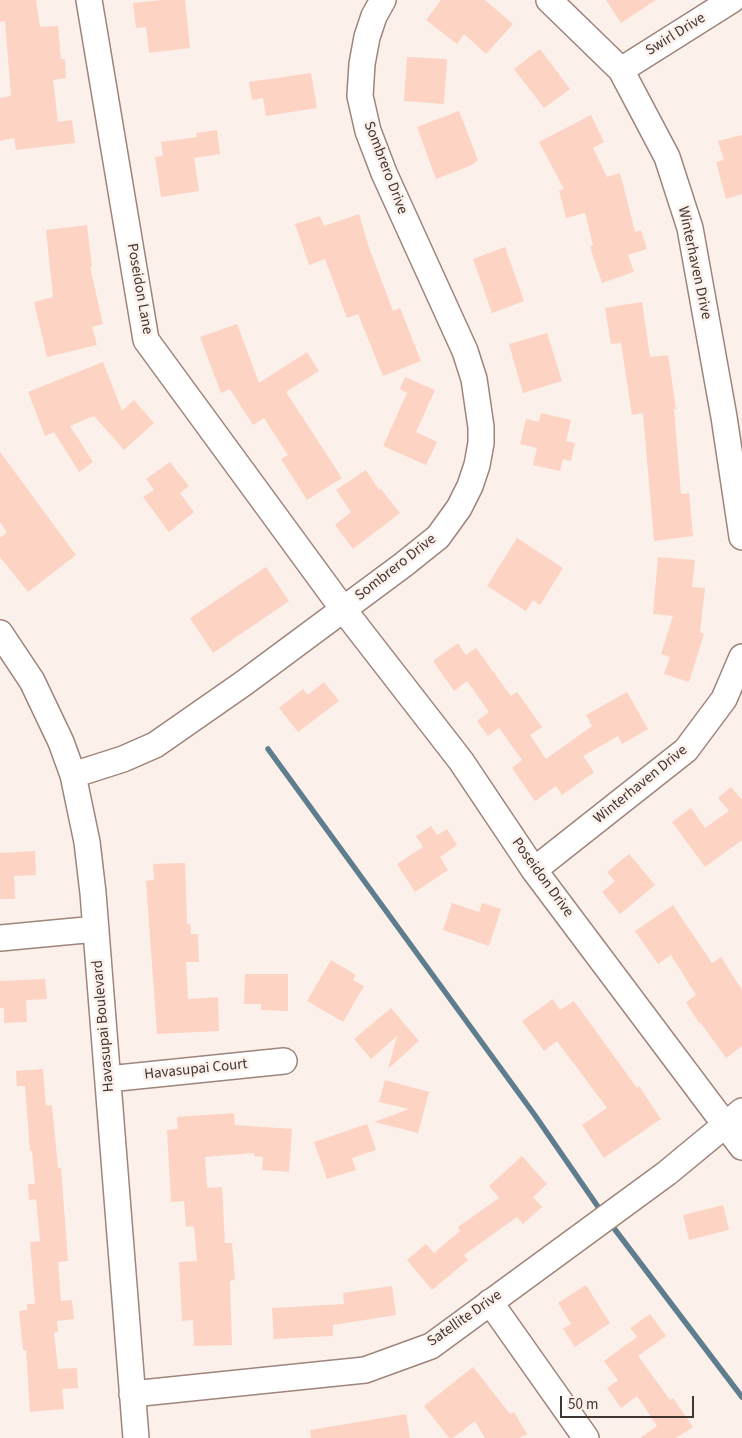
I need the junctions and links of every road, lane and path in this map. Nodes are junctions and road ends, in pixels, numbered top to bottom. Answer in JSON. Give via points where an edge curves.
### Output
{"nodes":[{"id":1,"x":89,"y":0,"type":"edge"},
{"id":2,"x":383,"y":0,"type":"edge"},
{"id":3,"x":549,"y":0,"type":"edge"},
{"id":4,"x":732,"y":0,"type":"edge"},
{"id":5,"x":621,"y":70,"type":"junction"},
{"id":6,"x":733,"y":415,"type":"edge"},
{"id":7,"x":742,"y":537,"type":"edge"},
{"id":8,"x":343,"y":609,"type":"junction"},
{"id":9,"x":0,"y":633,"type":"edge"},
{"id":10,"x":742,"y":657,"type":"edge"},
{"id":11,"x":73,"y":775,"type":"junction"},
{"id":12,"x":534,"y":870,"type":"junction"},
{"id":13,"x":96,"y":929,"type":"junction"},
{"id":14,"x":0,"y":938,"type":"edge"},
{"id":15,"x":284,"y":1061,"type":"dead end"},
{"id":16,"x":108,"y":1080,"type":"junction"},
{"id":17,"x":733,"y":1118,"type":"edge"},
{"id":18,"x":742,"y":1147,"type":"edge"},
{"id":19,"x":490,"y":1302,"type":"junction"},
{"id":20,"x":132,"y":1394,"type":"junction"},
{"id":21,"x":136,"y":1438,"type":"edge"},
{"id":22,"x":586,"y":1438,"type":"edge"}],
"edges":[{"from":1,"to":8,"type":"street","name":"Poseidon Lane","via":[[146,340]]},
{"from":2,"to":8,"type":"street","name":"Sombrero Drive","via":[[367,37],[360,96],[368,131],[384,173],[465,351],[474,379],[481,443],[470,486],[438,537]]},
{"from":3,"to":5,"type":"street","name":"Winterhaven Drive"},
{"from":4,"to":5,"type":"street","name":"Swirl Drive"},
{"from":5,"to":6,"type":"street","name":"Winterhaven Drive","via":[[667,157],[690,228]]},
{"from":6,"to":7,"type":"street","name":"Winterhaven Drive"},
{"from":8,"to":11,"type":"street","name":"Sombrero Drive","via":[[155,745]]},
{"from":8,"to":12,"type":"street","name":"Poseidon Drive","via":[[460,761]]},
{"from":9,"to":11,"type":"street","name":"Havasupai Boulevard","via":[[32,681]]},
{"from":10,"to":12,"type":"street","name":"Winterhaven Drive","via":[[724,699],[686,750]]},
{"from":11,"to":13,"type":"street","name":"Havasupai Boulevard","via":[[87,842]]},
{"from":12,"to":17,"type":"street","name":"Poseidon Drive"},
{"from":13,"to":14,"type":"street"},
{"from":13,"to":16,"type":"street","name":"Havasupai Boulevard"},
{"from":15,"to":16,"type":"street","name":"Havasupai Court"},
{"from":16,"to":20,"type":"street","name":"Havasupai Boulevard"},
{"from":17,"to":18,"type":"street","name":"Poseidon Drive"},
{"from":17,"to":19,"type":"street","name":"Satellite Drive","via":[[667,1173]]},
{"from":19,"to":20,"type":"street","name":"Satellite Drive","via":[[431,1346],[365,1370]]},
{"from":19,"to":22,"type":"street"},
{"from":20,"to":21,"type":"street","name":"Havasupai Boulevard"}]}
